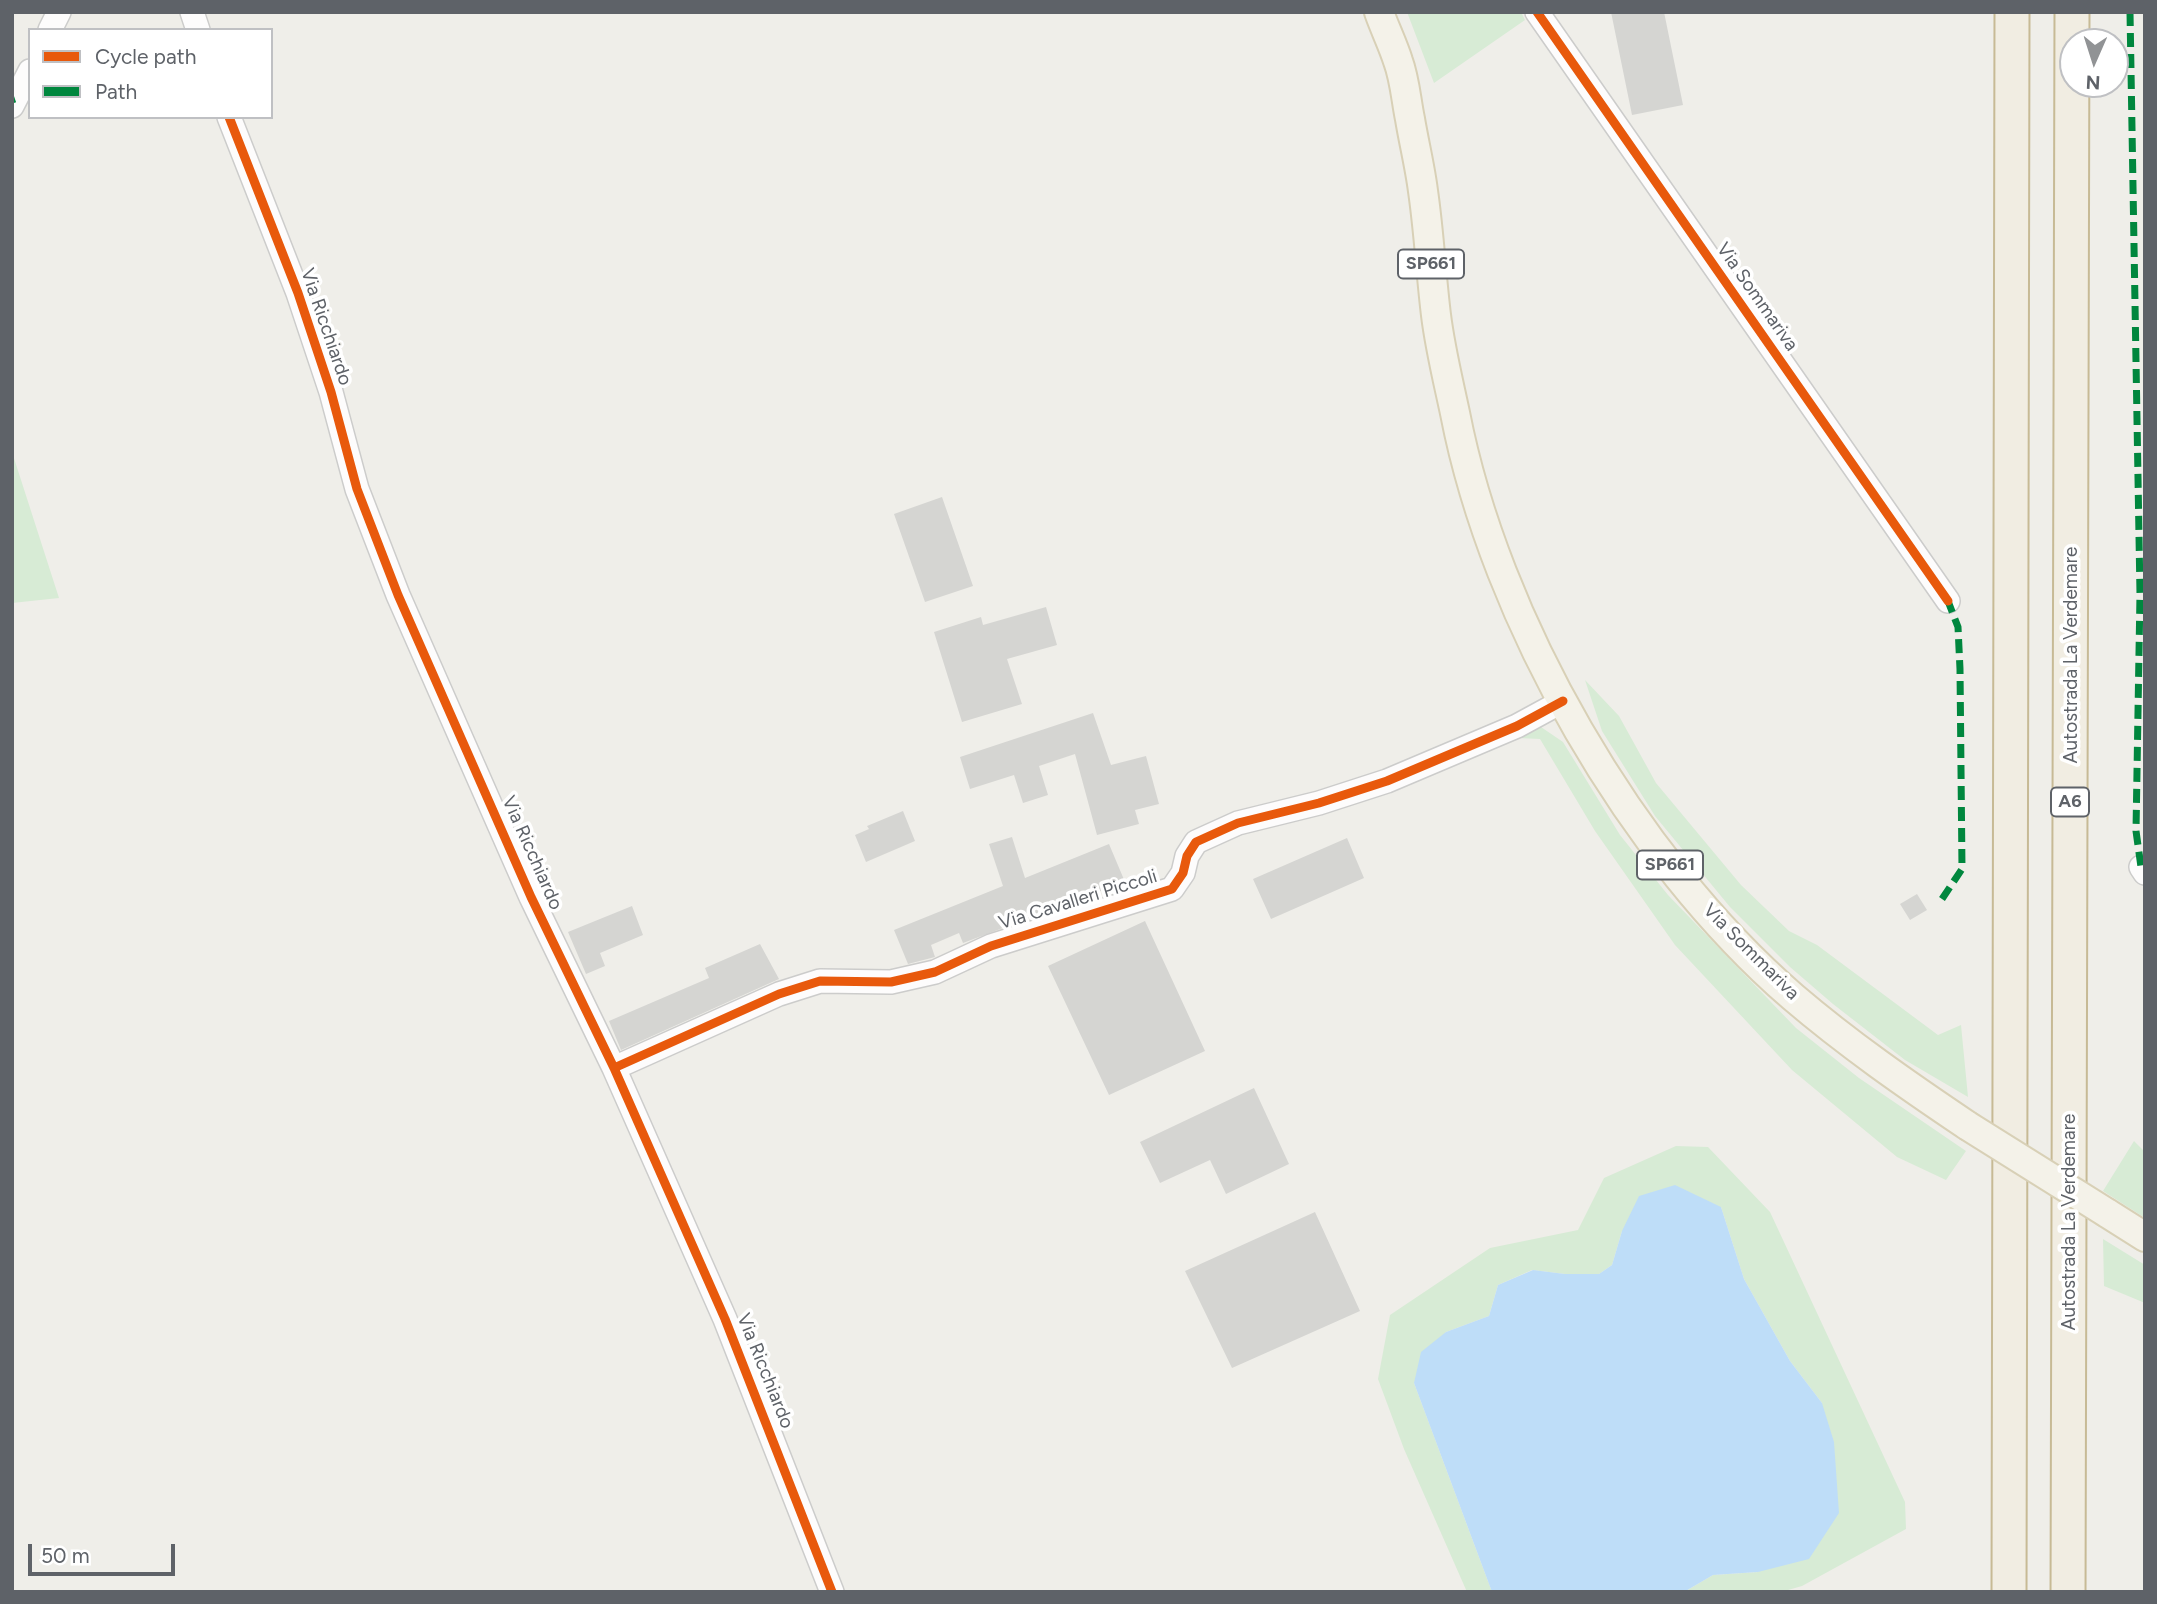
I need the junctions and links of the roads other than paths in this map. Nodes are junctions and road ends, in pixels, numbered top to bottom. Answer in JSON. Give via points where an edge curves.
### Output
{"nodes":[{"id":1,"x":59,"y":12,"type":"edge"},
{"id":2,"x":1379,"y":12,"type":"edge"},
{"id":3,"x":1537,"y":12,"type":"edge"},
{"id":4,"x":2012,"y":12,"type":"edge"},
{"id":5,"x":2072,"y":12,"type":"edge"},
{"id":6,"x":51,"y":28,"type":"edge"},
{"id":7,"x":28,"y":75,"type":"edge"},
{"id":8,"x":12,"y":106,"type":"edge"},
{"id":9,"x":230,"y":119,"type":"edge"},
{"id":10,"x":1948,"y":601,"type":"dead end"},
{"id":11,"x":1563,"y":701,"type":"junction"},
{"id":12,"x":614,"y":1068,"type":"junction"},
{"id":13,"x":2145,"y":1237,"type":"edge"},
{"id":14,"x":832,"y":1592,"type":"edge"},
{"id":15,"x":2009,"y":1592,"type":"edge"},
{"id":16,"x":2068,"y":1592,"type":"edge"}],
"edges":[{"from":1,"to":6,"type":"street"},
{"from":2,"to":11,"type":"main road","name":"Via Sommariva","number":"SP661","via":[[1399,64],[1423,189],[1437,319],[1481,517],[1516,609]]},
{"from":3,"to":10,"type":"street","name":"Via Sommariva"},
{"from":4,"to":15,"type":"highway"},
{"from":5,"to":16,"type":"highway","name":"Autostrada La Verdemare","number":"A6"},
{"from":7,"to":8,"type":"street"},
{"from":9,"to":12,"type":"street","name":"Via Ricchiardo","via":[[298,293],[357,489],[398,595],[531,897]]},
{"from":11,"to":12,"type":"street","name":"Via Cavalleri Piccoli","via":[[1517,726],[1387,780],[1320,803],[1238,822],[1196,842],[1172,889],[991,946],[935,972],[891,982],[820,981],[799,987]]},
{"from":11,"to":13,"type":"main road","name":"Via Sommariva","number":"SP661","bridge":true,"via":[[1647,835],[1743,949],[1791,995],[1870,1059],[1968,1126]]},
{"from":12,"to":14,"type":"street","name":"Via Ricchiardo","via":[[725,1319]]}]}
